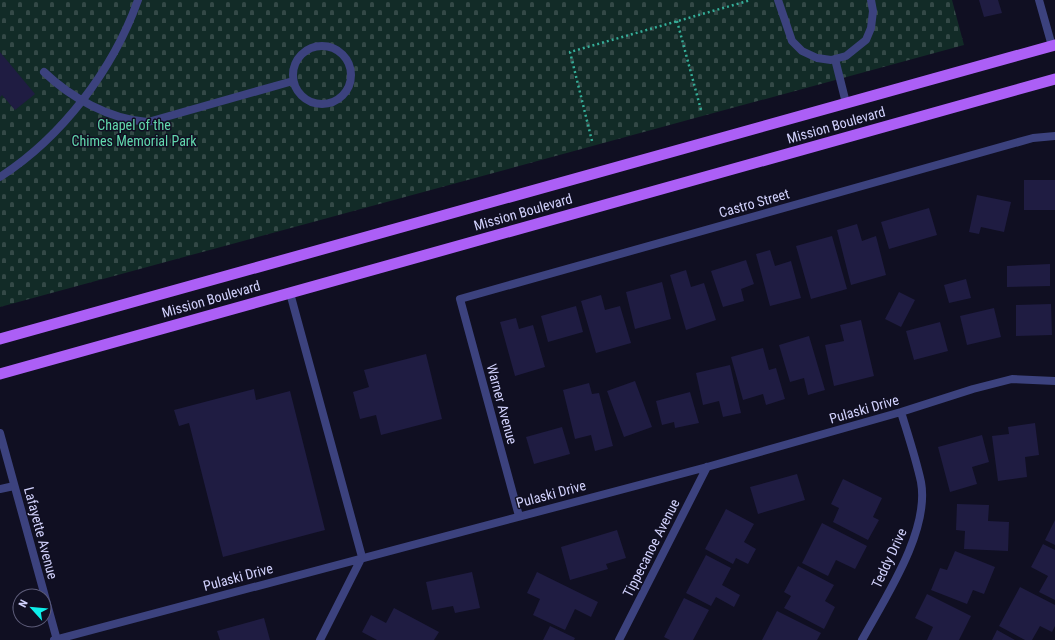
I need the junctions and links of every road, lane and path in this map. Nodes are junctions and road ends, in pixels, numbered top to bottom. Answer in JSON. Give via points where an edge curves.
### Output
{"nodes":[{"id":1,"x":138,"y":0,"type":"edge"},
{"id":2,"x":751,"y":0,"type":"edge"},
{"id":3,"x":778,"y":0,"type":"edge"},
{"id":4,"x":870,"y":0,"type":"edge"},
{"id":5,"x":1039,"y":0,"type":"edge"},
{"id":6,"x":677,"y":21,"type":"junction"},
{"id":7,"x":1053,"y":46,"type":"edge"},
{"id":8,"x":835,"y":59,"type":"junction"},
{"id":9,"x":44,"y":72,"type":"dead end"},
{"id":10,"x":1055,"y":80,"type":"edge"},
{"id":11,"x":293,"y":82,"type":"junction"},
{"id":12,"x":82,"y":101,"type":"junction"},
{"id":13,"x":846,"y":103,"type":"junction"},
{"id":14,"x":701,"y":110,"type":"dead end"},
{"id":15,"x":1055,"y":136,"type":"edge"},
{"id":16,"x":592,"y":141,"type":"dead end"},
{"id":17,"x":0,"y":177,"type":"edge"},
{"id":18,"x":290,"y":293,"type":"junction"},
{"id":19,"x":460,"y":299,"type":"joint"},
{"id":20,"x":0,"y":339,"type":"edge"},
{"id":21,"x":0,"y":374,"type":"edge"},
{"id":22,"x":1055,"y":381,"type":"edge"},
{"id":23,"x":901,"y":412,"type":"junction"},
{"id":24,"x":0,"y":433,"type":"edge"},
{"id":25,"x":707,"y":467,"type":"junction"},
{"id":26,"x":14,"y":486,"type":"junction"},
{"id":27,"x":0,"y":489,"type":"edge"},
{"id":28,"x":519,"y":516,"type":"junction"},
{"id":29,"x":362,"y":557,"type":"junction"},
{"id":30,"x":56,"y":640,"type":"edge"},
{"id":31,"x":320,"y":640,"type":"edge"},
{"id":32,"x":619,"y":640,"type":"edge"},
{"id":33,"x":862,"y":640,"type":"edge"}],
"edges":[{"from":1,"to":12,"type":"street","via":[[111,58]]},
{"from":2,"to":6,"type":"path"},
{"from":3,"to":8,"type":"street","via":[[792,41],[802,51],[817,58]]},
{"from":4,"to":8,"type":"street","via":[[873,11],[871,28],[866,40],[846,56]]},
{"from":5,"to":7,"type":"street"},
{"from":6,"to":14,"type":"path"},
{"from":6,"to":16,"type":"path","via":[[570,52]]},
{"from":7,"to":13,"type":"main road","name":"Mission Boulevard"},
{"from":8,"to":13,"type":"street"},
{"from":9,"to":12,"type":"street","via":[[60,87]]},
{"from":10,"to":18,"type":"main road","name":"Mission Boulevard"},
{"from":11,"to":11,"type":"street","via":[[306,100],[316,104],[328,104],[346,91],[350,81],[350,69],[346,59],[338,51],[316,47],[305,51],[297,60],[293,70]]},
{"from":11,"to":12,"type":"street","via":[[148,122],[124,118]]},
{"from":12,"to":17,"type":"street","via":[[44,143]]},
{"from":13,"to":20,"type":"main road","name":"Mission Boulevard"},
{"from":15,"to":19,"type":"street","name":"Castro Street","via":[[1033,138]]},
{"from":18,"to":21,"type":"main road","name":"Mission Boulevard"},
{"from":18,"to":29,"type":"street"},
{"from":19,"to":28,"type":"street","name":"Warner Avenue"},
{"from":22,"to":23,"type":"street","name":"Pulaski Drive","via":[[1012,379]]},
{"from":23,"to":25,"type":"street","name":"Pulaski Drive"},
{"from":23,"to":33,"type":"street","name":"Teddy Drive","via":[[921,483],[922,501],[917,527],[903,564]]},
{"from":24,"to":26,"type":"street","name":"Lafayette Avenue"},
{"from":25,"to":28,"type":"street","name":"Pulaski Drive"},
{"from":25,"to":32,"type":"street","name":"Tippecanoe Avenue"},
{"from":26,"to":27,"type":"street"},
{"from":26,"to":30,"type":"street","name":"Lafayette Avenue"},
{"from":28,"to":29,"type":"street","name":"Pulaski Drive"},
{"from":29,"to":30,"type":"street","name":"Pulaski Drive"},
{"from":29,"to":31,"type":"street"}]}
